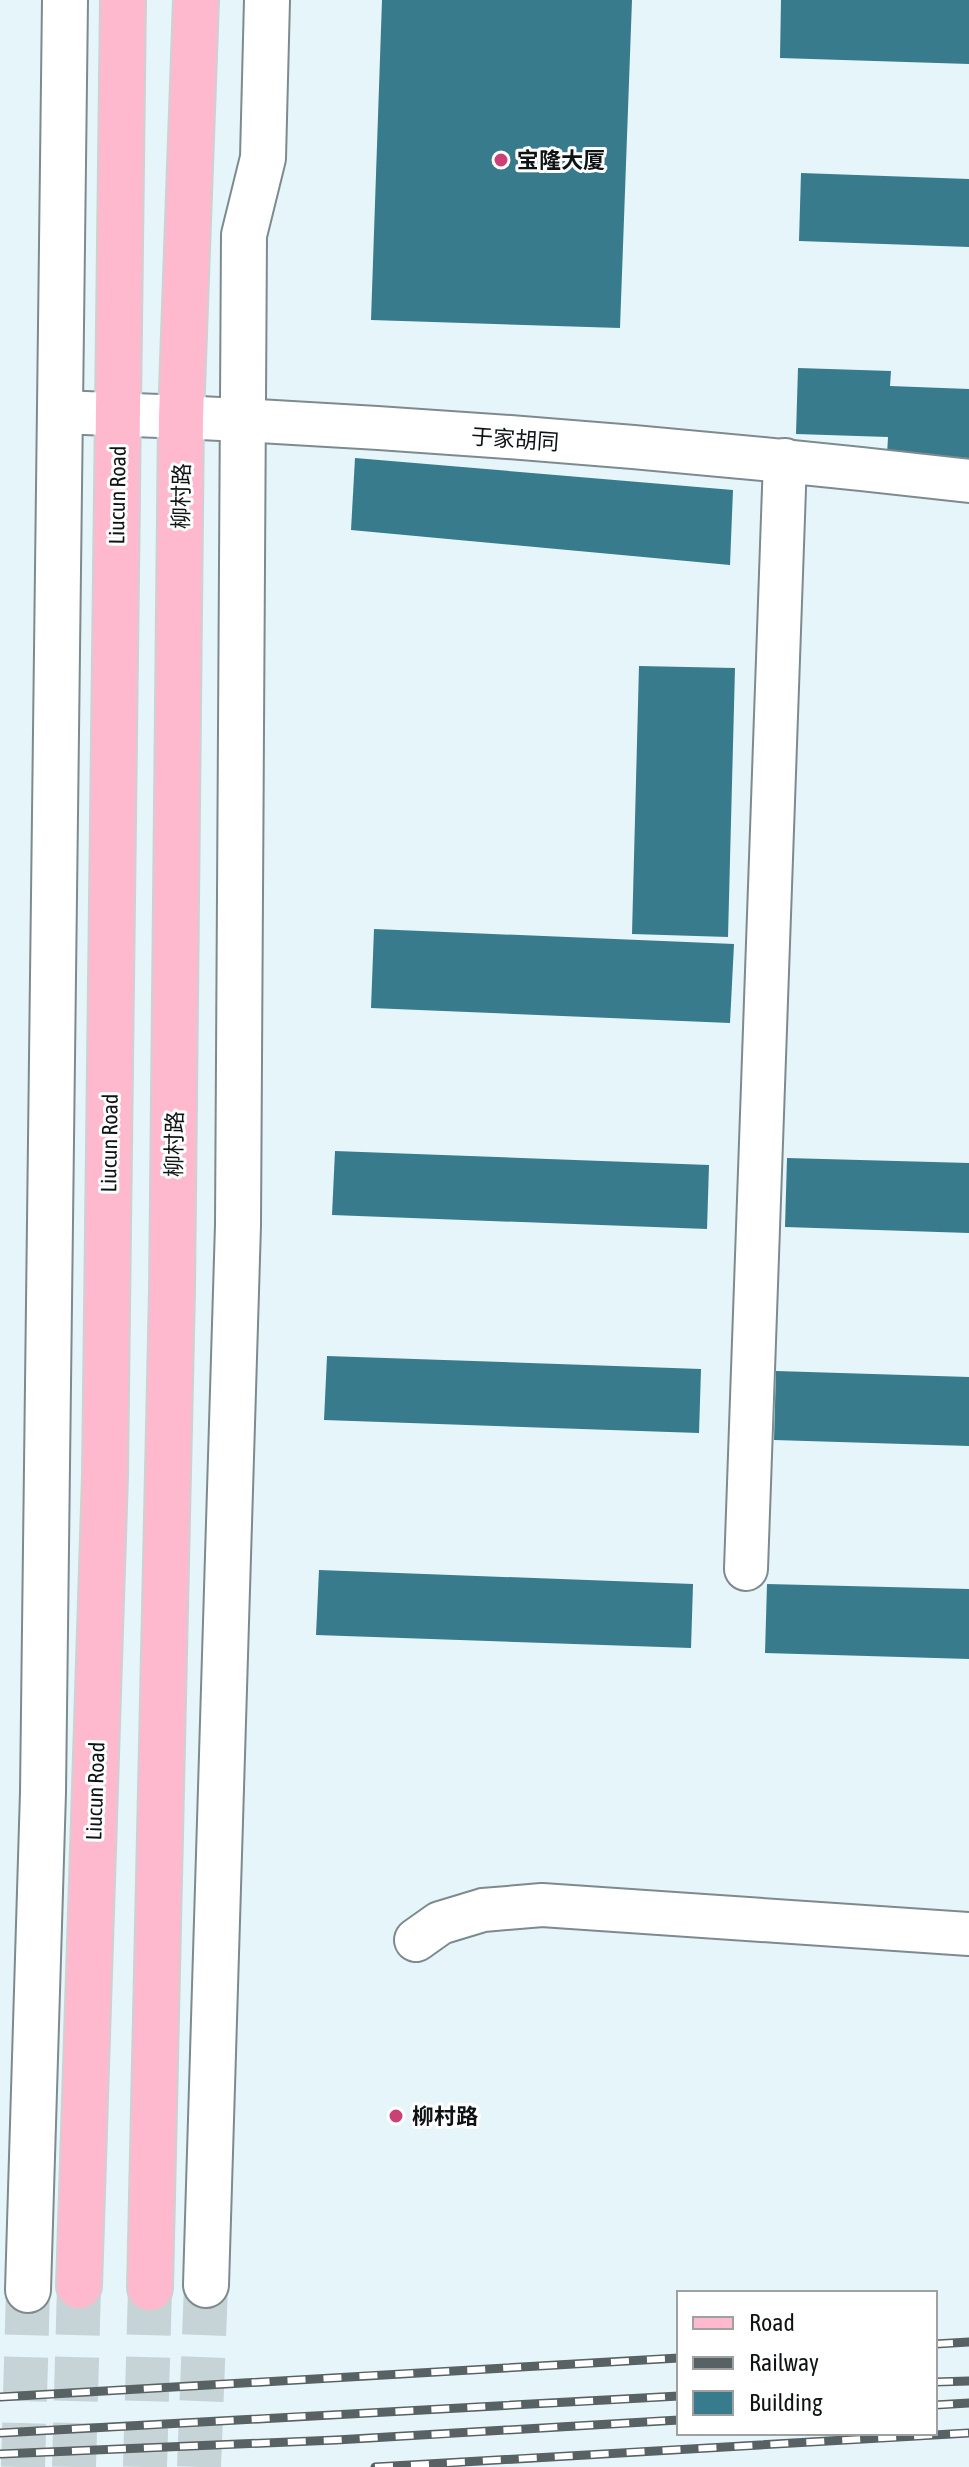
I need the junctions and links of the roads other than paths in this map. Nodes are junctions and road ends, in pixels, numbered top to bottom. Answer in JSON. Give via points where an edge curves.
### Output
{"nodes":[{"id":1,"x":65,"y":0,"type":"edge"},
{"id":2,"x":123,"y":0,"type":"edge"},
{"id":3,"x":196,"y":0,"type":"edge"},
{"id":4,"x":267,"y":0,"type":"edge"},
{"id":5,"x":60,"y":412,"type":"junction"},
{"id":6,"x":118,"y":414,"type":"junction"},
{"id":7,"x":181,"y":417,"type":"junction"},
{"id":8,"x":243,"y":419,"type":"junction"},
{"id":9,"x":785,"y":460,"type":"junction"},
{"id":10,"x":969,"y":481,"type":"edge"},
{"id":11,"x":746,"y":1569,"type":"dead end"},
{"id":12,"x":969,"y":1934,"type":"edge"},
{"id":13,"x":416,"y":1940,"type":"dead end"},
{"id":14,"x":206,"y":2285,"type":"tunnel mouth"},
{"id":15,"x":79,"y":2286,"type":"tunnel mouth"},
{"id":16,"x":150,"y":2288,"type":"tunnel mouth"},
{"id":17,"x":28,"y":2290,"type":"tunnel mouth"}],
"edges":[{"from":1,"to":5,"type":"street"},
{"from":2,"to":6,"type":"main road","name":"Liucun Road"},
{"from":3,"to":7,"type":"main road","name":"柳村路"},
{"from":4,"to":8,"type":"street","via":[[263,158],[244,235]]},
{"from":5,"to":6,"type":"street","name":"于家胡同"},
{"from":5,"to":17,"type":"street","via":[[43,1792]]},
{"from":6,"to":7,"type":"street","name":"于家胡同"},
{"from":6,"to":15,"type":"main road","name":"Liucun Road","via":[[105,1475]]},
{"from":7,"to":8,"type":"street","name":"于家胡同"},
{"from":7,"to":16,"type":"main road","name":"柳村路","via":[[172,1291]]},
{"from":8,"to":9,"type":"street","name":"于家胡同"},
{"from":8,"to":14,"type":"street","via":[[238,1225]]},
{"from":9,"to":10,"type":"street","name":"于家胡同"},
{"from":9,"to":11,"type":"street"},
{"from":12,"to":13,"type":"street","via":[[542,1905],[483,1910],[440,1923]]}]}
